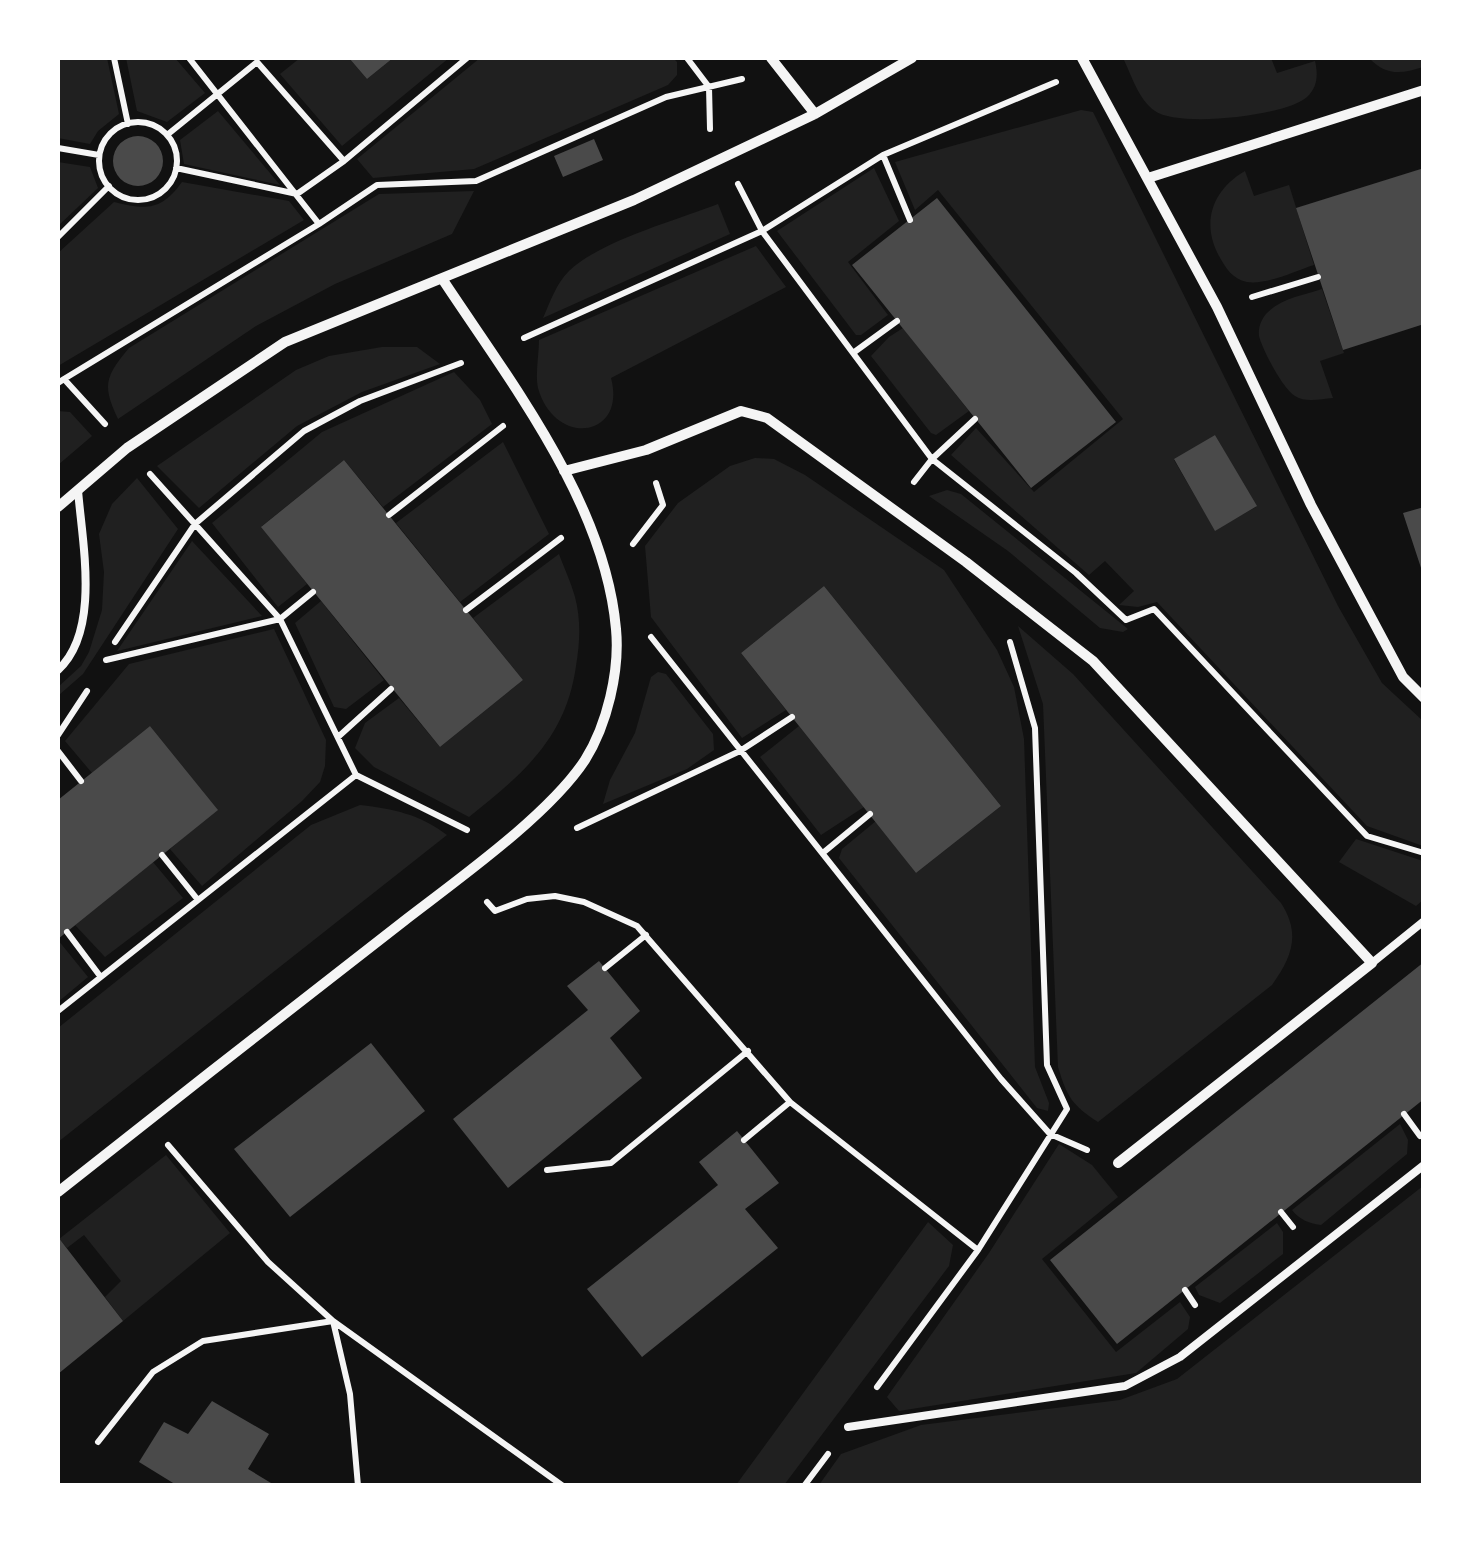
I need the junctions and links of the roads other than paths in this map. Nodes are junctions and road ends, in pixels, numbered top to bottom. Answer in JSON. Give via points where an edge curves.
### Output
{"nodes":[{"id":1,"x":771,"y":58,"type":"edge"},
{"id":2,"x":912,"y":58,"type":"edge"},
{"id":3,"x":1082,"y":58,"type":"edge"},
{"id":4,"x":1424,"y":90,"type":"edge"},
{"id":5,"x":815,"y":114,"type":"junction"},
{"id":6,"x":1148,"y":178,"type":"junction"},
{"id":7,"x":443,"y":280,"type":"junction"},
{"id":8,"x":564,"y":472,"type":"junction"},
{"id":9,"x":78,"y":490,"type":"junction"},
{"id":10,"x":58,"y":507,"type":"edge"},
{"id":11,"x":58,"y":670,"type":"edge"},
{"id":12,"x":1424,"y":698,"type":"edge"},
{"id":13,"x":1424,"y":920,"type":"edge"},
{"id":14,"x":1372,"y":963,"type":"junction"},
{"id":15,"x":1118,"y":1164,"type":"road end"},
{"id":16,"x":1424,"y":1165,"type":"edge"},
{"id":17,"x":58,"y":1192,"type":"edge"},
{"id":18,"x":848,"y":1427,"type":"road end"}],
"edges":[{"from":1,"to":5,"type":"street"},
{"from":2,"to":5,"type":"street"},
{"from":3,"to":6,"type":"street"},
{"from":4,"to":6,"type":"street"},
{"from":5,"to":7,"type":"street"},
{"from":6,"to":12,"type":"street","via":[[1320,522],[1403,677]]},
{"from":7,"to":8,"type":"street"},
{"from":7,"to":9,"type":"street","via":[[285,342],[127,448]]},
{"from":8,"to":14,"type":"street","via":[[646,450],[740,411],[768,418],[1093,660]]},
{"from":8,"to":17,"type":"street","via":[[610,588],[616,632],[614,676],[585,760],[498,846]]},
{"from":9,"to":10,"type":"street"},
{"from":9,"to":11,"type":"lane","via":[[86,609],[78,641]]},
{"from":13,"to":14,"type":"lane"},
{"from":14,"to":15,"type":"street"},
{"from":16,"to":18,"type":"lane","via":[[1180,1357],[1125,1386]]}]}
